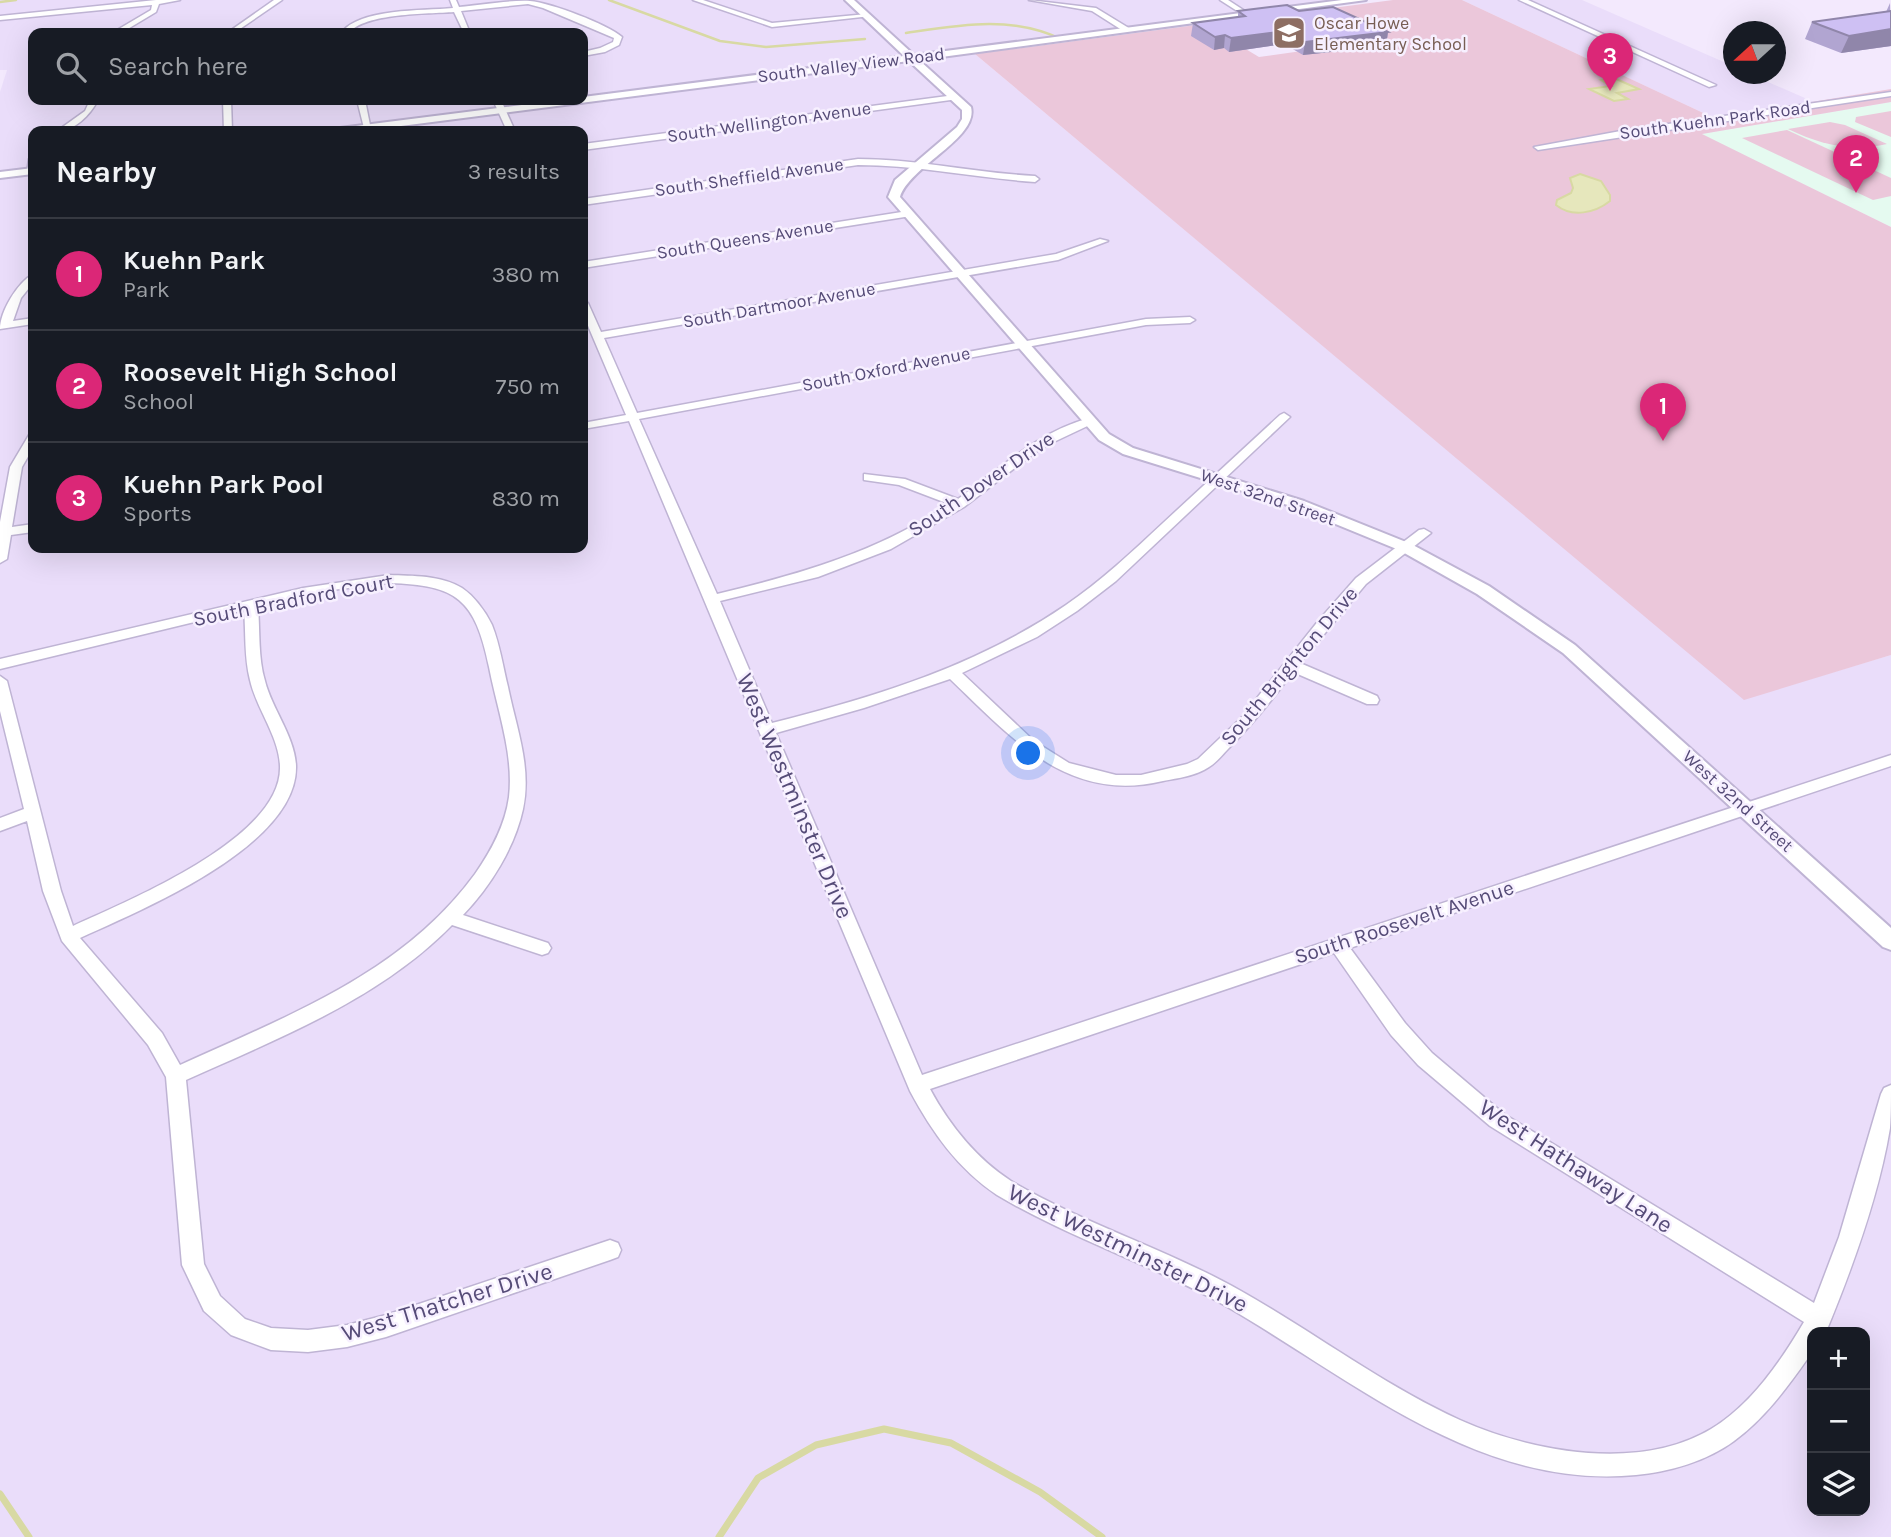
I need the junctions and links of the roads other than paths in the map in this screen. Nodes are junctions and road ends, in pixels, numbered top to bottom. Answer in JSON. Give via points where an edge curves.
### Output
{"nodes":[{"id":1,"x":177,"y":0,"type":"edge"},
{"id":2,"x":279,"y":0,"type":"edge"},
{"id":3,"x":453,"y":0,"type":"edge"},
{"id":4,"x":696,"y":0,"type":"edge"},
{"id":5,"x":849,"y":0,"type":"edge"},
{"id":6,"x":1032,"y":0,"type":"edge"},
{"id":7,"x":1223,"y":0,"type":"edge"},
{"id":8,"x":1361,"y":0,"type":"edge"},
{"id":9,"x":1522,"y":0,"type":"edge"},
{"id":10,"x":156,"y":2,"type":"junction"},
{"id":11,"x":456,"y":9,"type":"junction"},
{"id":12,"x":1247,"y":15,"type":"junction"},
{"id":13,"x":867,"y":16,"type":"junction"},
{"id":14,"x":0,"y":18,"type":"edge"},
{"id":15,"x":125,"y":28,"type":"edge"},
{"id":16,"x":237,"y":28,"type":"edge"},
{"id":17,"x":349,"y":28,"type":"edge"},
{"id":18,"x":465,"y":28,"type":"edge"},
{"id":19,"x":1128,"y":30,"type":"junction"},
{"id":20,"x":588,"y":53,"type":"edge"},
{"id":21,"x":913,"y":57,"type":"junction"},
{"id":22,"x":1712,"y":85,"type":"dead end"},
{"id":23,"x":1891,"y":94,"type":"edge"},
{"id":24,"x":955,"y":97,"type":"junction"},
{"id":25,"x":588,"y":99,"type":"edge"},
{"id":26,"x":92,"y":105,"type":"edge"},
{"id":27,"x":227,"y":105,"type":"edge"},
{"id":28,"x":362,"y":105,"type":"edge"},
{"id":29,"x":500,"y":105,"type":"edge"},
{"id":30,"x":541,"y":105,"type":"edge"},
{"id":31,"x":502,"y":110,"type":"junction"},
{"id":32,"x":68,"y":126,"type":"edge"},
{"id":33,"x":228,"y":126,"type":"edge"},
{"id":34,"x":368,"y":126,"type":"edge"},
{"id":35,"x":383,"y":126,"type":"edge"},
{"id":36,"x":509,"y":126,"type":"edge"},
{"id":37,"x":588,"y":146,"type":"edge"},
{"id":38,"x":1538,"y":147,"type":"dead end"},
{"id":39,"x":916,"y":165,"type":"junction"},
{"id":40,"x":28,"y":168,"type":"edge"},
{"id":41,"x":0,"y":175,"type":"edge"},
{"id":42,"x":1035,"y":179,"type":"dead end"},
{"id":43,"x":588,"y":201,"type":"edge"},
{"id":44,"x":908,"y":214,"type":"junction"},
{"id":45,"x":1103,"y":241,"type":"dead end"},
{"id":46,"x":588,"y":264,"type":"edge"},
{"id":47,"x":961,"y":275,"type":"junction"},
{"id":48,"x":28,"y":283,"type":"edge"},
{"id":49,"x":588,"y":315,"type":"edge"},
{"id":50,"x":1190,"y":320,"type":"dead end"},
{"id":51,"x":28,"y":322,"type":"edge"},
{"id":52,"x":3,"y":326,"type":"edge"},
{"id":53,"x":597,"y":336,"type":"junction"},
{"id":54,"x":1022,"y":344,"type":"junction"},
{"id":55,"x":631,"y":417,"type":"junction"},
{"id":56,"x":1283,"y":417,"type":"dead end"},
{"id":57,"x":1090,"y":422,"type":"junction"},
{"id":58,"x":588,"y":425,"type":"edge"},
{"id":59,"x":28,"y":447,"type":"edge"},
{"id":60,"x":868,"y":477,"type":"dead end"},
{"id":61,"x":1218,"y":480,"type":"junction"},
{"id":62,"x":960,"y":504,"type":"junction"},
{"id":63,"x":28,"y":529,"type":"edge"},
{"id":64,"x":3,"y":532,"type":"edge"},
{"id":65,"x":1424,"y":533,"type":"dead end"},
{"id":66,"x":1405,"y":548,"type":"junction"},
{"id":67,"x":0,"y":559,"type":"edge"},
{"id":68,"x":712,"y":598,"type":"junction"},
{"id":69,"x":251,"y":605,"type":"junction"},
{"id":70,"x":0,"y":664,"type":"edge"},
{"id":71,"x":1291,"y":665,"type":"junction"},
{"id":72,"x":954,"y":674,"type":"junction"},
{"id":73,"x":0,"y":681,"type":"edge"},
{"id":74,"x":1372,"y":700,"type":"dead end"},
{"id":75,"x":766,"y":730,"type":"junction"},
{"id":76,"x":1891,"y":760,"type":"edge"},
{"id":77,"x":1745,"y":808,"type":"junction"},
{"id":78,"x":33,"y":812,"type":"junction"},
{"id":79,"x":0,"y":825,"type":"edge"},
{"id":80,"x":452,"y":918,"type":"junction"},
{"id":81,"x":68,"y":936,"type":"junction"},
{"id":82,"x":1891,"y":941,"type":"edge"},
{"id":83,"x":1337,"y":944,"type":"junction"},
{"id":84,"x":542,"y":948,"type":"dead end"},
{"id":85,"x":176,"y":1076,"type":"junction"},
{"id":86,"x":917,"y":1085,"type":"junction"},
{"id":87,"x":1891,"y":1094,"type":"edge"},
{"id":88,"x":610,"y":1250,"type":"dead end"},
{"id":89,"x":1820,"y":1319,"type":"junction"}],
"edges":[{"from":1,"to":10,"type":"street"},
{"from":2,"to":16,"type":"street"},
{"from":3,"to":11,"type":"street"},
{"from":4,"to":13,"type":"street","via":[[772,25]]},
{"from":5,"to":13,"type":"street"},
{"from":6,"to":19,"type":"street","via":[[1094,9]]},
{"from":7,"to":12,"type":"street"},
{"from":8,"to":12,"type":"street","name":"South Valley View Road"},
{"from":9,"to":22,"type":"street"},
{"from":10,"to":14,"type":"street"},
{"from":10,"to":15,"type":"street","via":[[154,11]]},
{"from":11,"to":17,"type":"street","via":[[362,20]]},
{"from":11,"to":18,"type":"street"},
{"from":11,"to":20,"type":"street","via":[[534,3],[618,37],[607,48]]},
{"from":12,"to":19,"type":"street","name":"South Valley View Road"},
{"from":13,"to":21,"type":"street"},
{"from":19,"to":21,"type":"street","name":"South Valley View Road"},
{"from":21,"to":24,"type":"street"},
{"from":21,"to":25,"type":"street","name":"South Valley View Road"},
{"from":23,"to":38,"type":"street","name":"South Kuehn Park Road"},
{"from":24,"to":37,"type":"street","name":"South Wellington Avenue"},
{"from":24,"to":39,"type":"street","name":"West 32nd Street","via":[[967,109],[967,119]]},
{"from":26,"to":32,"type":"street"},
{"from":27,"to":33,"type":"street"},
{"from":28,"to":34,"type":"street"},
{"from":29,"to":31,"type":"street"},
{"from":30,"to":31,"type":"street","name":"South Valley View Road"},
{"from":31,"to":35,"type":"street","name":"South Valley View Road"},
{"from":31,"to":36,"type":"street"},
{"from":39,"to":42,"type":"street","name":"South Sheffield Avenue"},
{"from":39,"to":43,"type":"street","name":"South Sheffield Avenue","via":[[845,163]]},
{"from":39,"to":44,"type":"street","name":"West 32nd Street","via":[[895,189],[894,197]]},
{"from":40,"to":41,"type":"street"},
{"from":44,"to":46,"type":"street","name":"South Queens Avenue"},
{"from":44,"to":47,"type":"street","name":"West 32nd Street"},
{"from":45,"to":47,"type":"street","name":"South Dartmoor Avenue","via":[[1058,257]]},
{"from":47,"to":53,"type":"street","name":"South Dartmoor Avenue"},
{"from":47,"to":54,"type":"street","name":"West 32nd Street"},
{"from":48,"to":52,"type":"street"},
{"from":49,"to":53,"type":"street","name":"West Westminster Drive"},
{"from":50,"to":54,"type":"street","name":"South Oxford Avenue","via":[[1146,322]]},
{"from":51,"to":52,"type":"street"},
{"from":53,"to":55,"type":"street","name":"West Westminster Drive"},
{"from":54,"to":55,"type":"street","name":"South Oxford Avenue"},
{"from":54,"to":57,"type":"street","name":"West 32nd Street"},
{"from":55,"to":58,"type":"street","name":"South Oxford Avenue"},
{"from":55,"to":68,"type":"street","name":"West Westminster Drive"},
{"from":56,"to":61,"type":"street"},
{"from":57,"to":61,"type":"street","name":"West 32nd Street","via":[[1128,451]]},
{"from":57,"to":62,"type":"street","name":"South Dover Drive","via":[[1045,437]]},
{"from":59,"to":64,"type":"street","via":[[16,467]]},
{"from":60,"to":62,"type":"street","via":[[901,482]]},
{"from":61,"to":66,"type":"street","name":"West 32nd Street","via":[[1298,504]]},
{"from":61,"to":72,"type":"street","via":[[1083,601],[1033,635]]},
{"from":62,"to":68,"type":"street","name":"South Dover Drive","via":[[908,535],[839,566]]},
{"from":63,"to":64,"type":"street"},
{"from":64,"to":67,"type":"street"},
{"from":65,"to":66,"type":"street","name":"South Brighton Drive"},
{"from":66,"to":71,"type":"street","name":"South Brighton Drive","via":[[1362,581]]},
{"from":66,"to":77,"type":"street","name":"West 32nd Street","via":[[1483,590],[1569,649]]},
{"from":68,"to":75,"type":"street","name":"West Westminster Drive"},
{"from":69,"to":70,"type":"street","name":"South Bradford Court"},
{"from":69,"to":80,"type":"street","name":"South Bradford Court","via":[[351,584],[411,579],[443,585],[477,608],[490,638],[516,763],[517,793],[507,835],[481,882]]},
{"from":69,"to":81,"type":"street","via":[[257,680],[288,767],[278,803],[260,826],[215,862]]},
{"from":71,"to":72,"type":"street","name":"South Brighton Drive","via":[[1246,722],[1204,763],[1141,781],[1099,778],[1050,760]]},
{"from":71,"to":74,"type":"street"},
{"from":72,"to":75,"type":"street"},
{"from":73,"to":78,"type":"street","name":"West Thatcher Drive"},
{"from":75,"to":86,"type":"street","name":"West Westminster Drive"},
{"from":76,"to":77,"type":"street","name":"South Roosevelt Avenue"},
{"from":77,"to":82,"type":"street","name":"West 32nd Street"},
{"from":77,"to":83,"type":"street","name":"South Roosevelt Avenue"},
{"from":78,"to":79,"type":"street"},
{"from":78,"to":81,"type":"street","name":"West Thatcher Drive"},
{"from":80,"to":84,"type":"street"},
{"from":80,"to":85,"type":"street","name":"South Bradford Court","via":[[406,956],[350,991]]},
{"from":81,"to":85,"type":"street","name":"West Thatcher Drive","via":[[155,1039]]},
{"from":83,"to":86,"type":"street","name":"South Roosevelt Avenue"},
{"from":83,"to":89,"type":"street","name":"West Hathaway Lane","via":[[1425,1059],[1497,1120]]},
{"from":85,"to":88,"type":"street","name":"West Thatcher Drive","via":[[193,1265],[200,1288],[213,1308],[259,1337],[293,1342],[373,1331]]},
{"from":86,"to":89,"type":"street","name":"West Westminster Drive","via":[[935,1118],[993,1181],[1226,1294],[1446,1426],[1530,1456],[1633,1465],[1711,1442],[1741,1421],[1783,1377]]},
{"from":87,"to":89,"type":"street","name":"West Westminster Drive","via":[[1856,1222]]}]}
